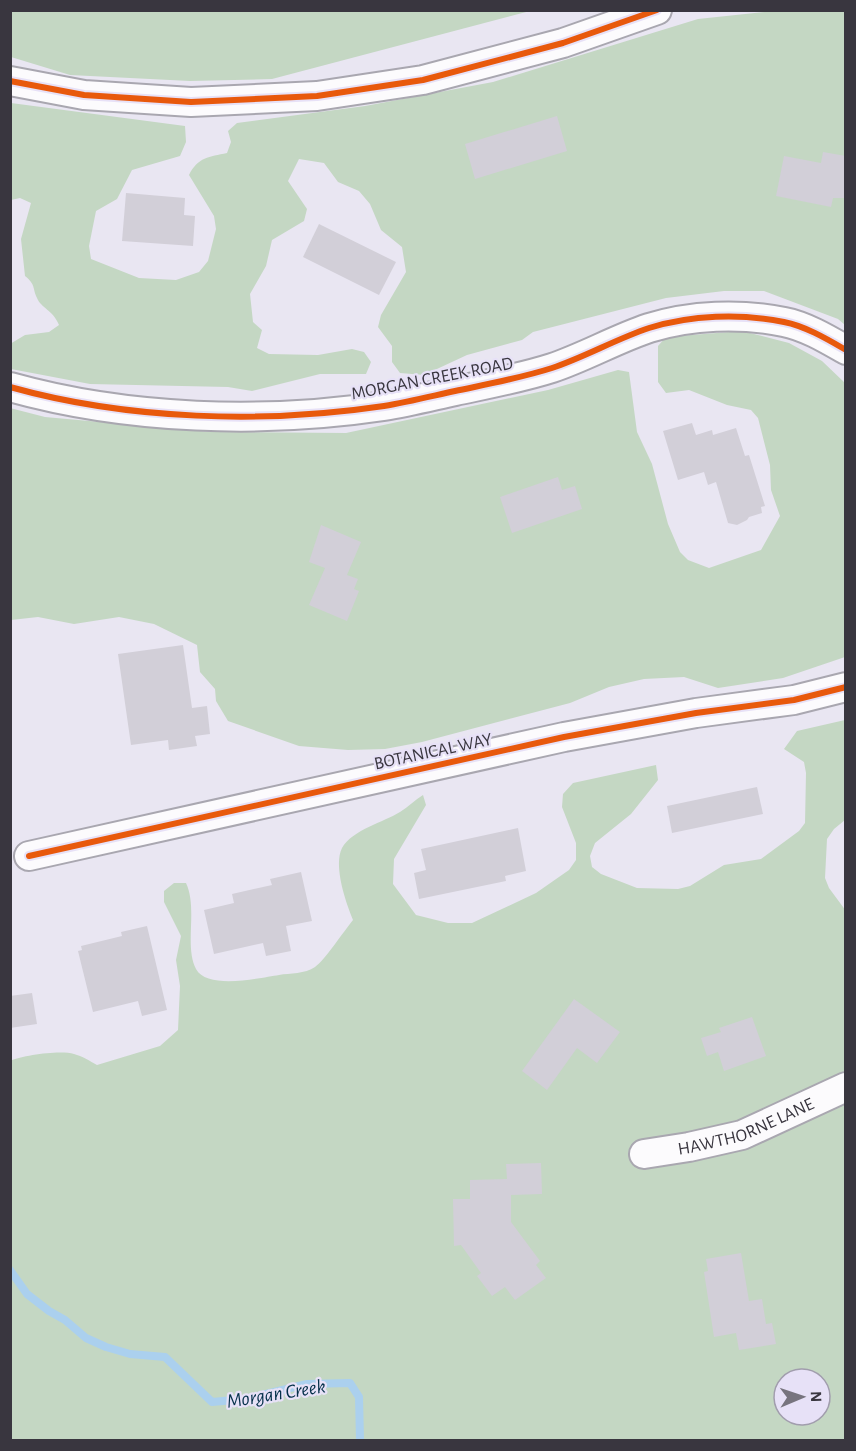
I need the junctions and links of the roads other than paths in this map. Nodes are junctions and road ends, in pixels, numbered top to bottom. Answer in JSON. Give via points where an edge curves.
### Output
{"nodes":[{"id":1,"x":657,"y":10,"type":"edge"},
{"id":2,"x":10,"y":81,"type":"edge"},
{"id":3,"x":846,"y":350,"type":"edge"},
{"id":4,"x":10,"y":387,"type":"edge"},
{"id":5,"x":846,"y":687,"type":"edge"},
{"id":6,"x":29,"y":856,"type":"dead end"},
{"id":7,"x":846,"y":1087,"type":"edge"},
{"id":8,"x":644,"y":1154,"type":"dead end"}],
"edges":[{"from":1,"to":2,"type":"street","via":[[563,43],[423,80],[316,96],[192,102],[84,94]]},
{"from":3,"to":4,"type":"street","name":"MORGAN CREEK ROAD","via":[[786,322],[700,317],[650,328],[553,368],[493,383],[364,409],[253,417],[176,415]]},
{"from":5,"to":6,"type":"street","name":"BOTANICAL WAY","via":[[794,700],[564,737]]},
{"from":7,"to":8,"type":"street","name":"HAWTHORNE LANE","via":[[742,1135]]}]}
